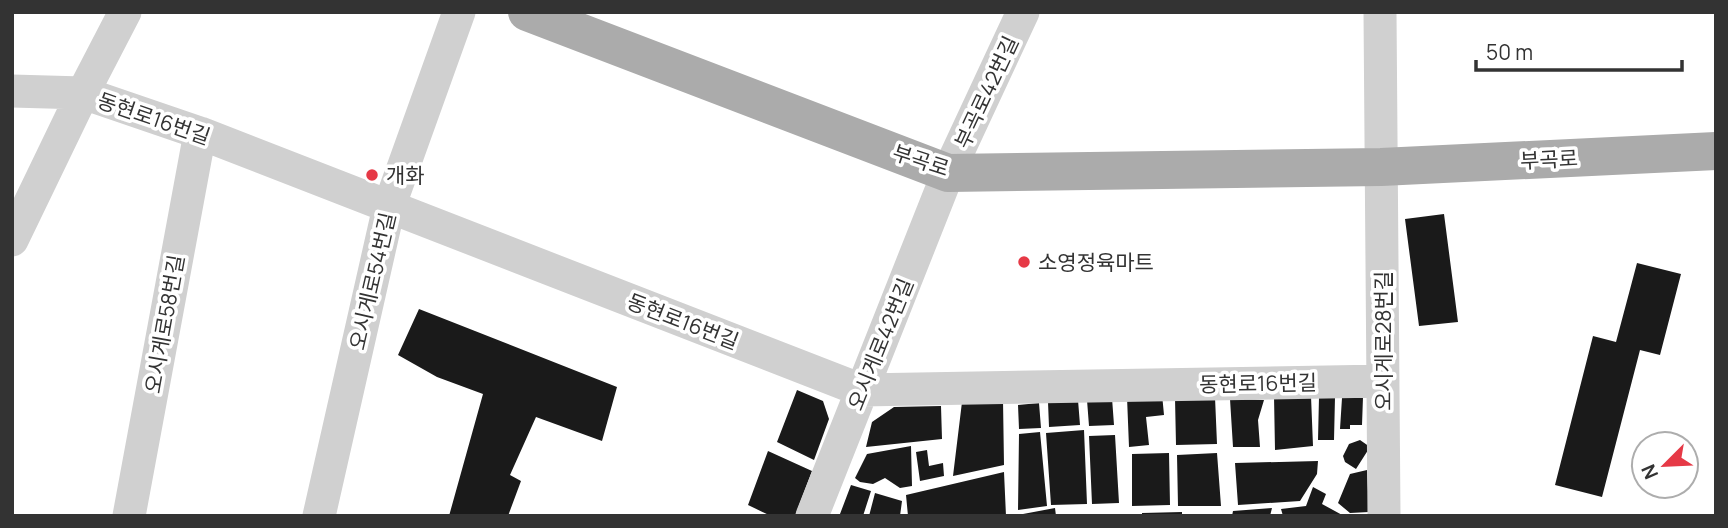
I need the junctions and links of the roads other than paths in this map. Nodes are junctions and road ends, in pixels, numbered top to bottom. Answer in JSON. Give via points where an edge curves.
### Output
{"nodes":[{"id":1,"x":125,"y":12,"type":"edge"},
{"id":2,"x":459,"y":12,"type":"edge"},
{"id":3,"x":527,"y":12,"type":"edge"},
{"id":4,"x":1023,"y":12,"type":"edge"},
{"id":5,"x":1380,"y":12,"type":"edge"},
{"id":6,"x":12,"y":91,"type":"edge"},
{"id":7,"x":83,"y":93,"type":"junction"},
{"id":8,"x":200,"y":132,"type":"junction"},
{"id":9,"x":1716,"y":150,"type":"edge"},
{"id":10,"x":1381,"y":167,"type":"junction"},
{"id":11,"x":948,"y":173,"type":"junction"},
{"id":12,"x":389,"y":207,"type":"junction"},
{"id":13,"x":12,"y":240,"type":"edge"},
{"id":14,"x":1383,"y":381,"type":"junction"},
{"id":15,"x":862,"y":390,"type":"junction"},
{"id":16,"x":129,"y":516,"type":"edge"},
{"id":17,"x":319,"y":516,"type":"edge"},
{"id":18,"x":812,"y":516,"type":"edge"},
{"id":19,"x":1384,"y":516,"type":"edge"}],
"edges":[{"from":1,"to":7,"type":"street"},
{"from":2,"to":12,"type":"street","name":"오시게로54번길"},
{"from":3,"to":11,"type":"main road","name":"부곡로"},
{"from":4,"to":11,"type":"street","name":"부곡로42번길"},
{"from":5,"to":10,"type":"street"},
{"from":6,"to":7,"type":"street","name":"동현로16번길"},
{"from":7,"to":8,"type":"street","name":"동현로16번길"},
{"from":7,"to":13,"type":"street"},
{"from":8,"to":12,"type":"street","name":"동현로16번길"},
{"from":8,"to":16,"type":"street","name":"오시게로58번길"},
{"from":9,"to":10,"type":"main road","name":"부곡로"},
{"from":10,"to":11,"type":"main road","name":"부곡로"},
{"from":10,"to":14,"type":"street","name":"오시게로28번길"},
{"from":11,"to":15,"type":"street","name":"오시게로42번길"},
{"from":12,"to":15,"type":"street","name":"동현로16번길"},
{"from":12,"to":17,"type":"street","name":"오시게로54번길"},
{"from":14,"to":15,"type":"street","name":"동현로16번길"},
{"from":14,"to":19,"type":"street","name":"오시게로28번길"},
{"from":15,"to":18,"type":"street","name":"오시게로42번길"}]}
